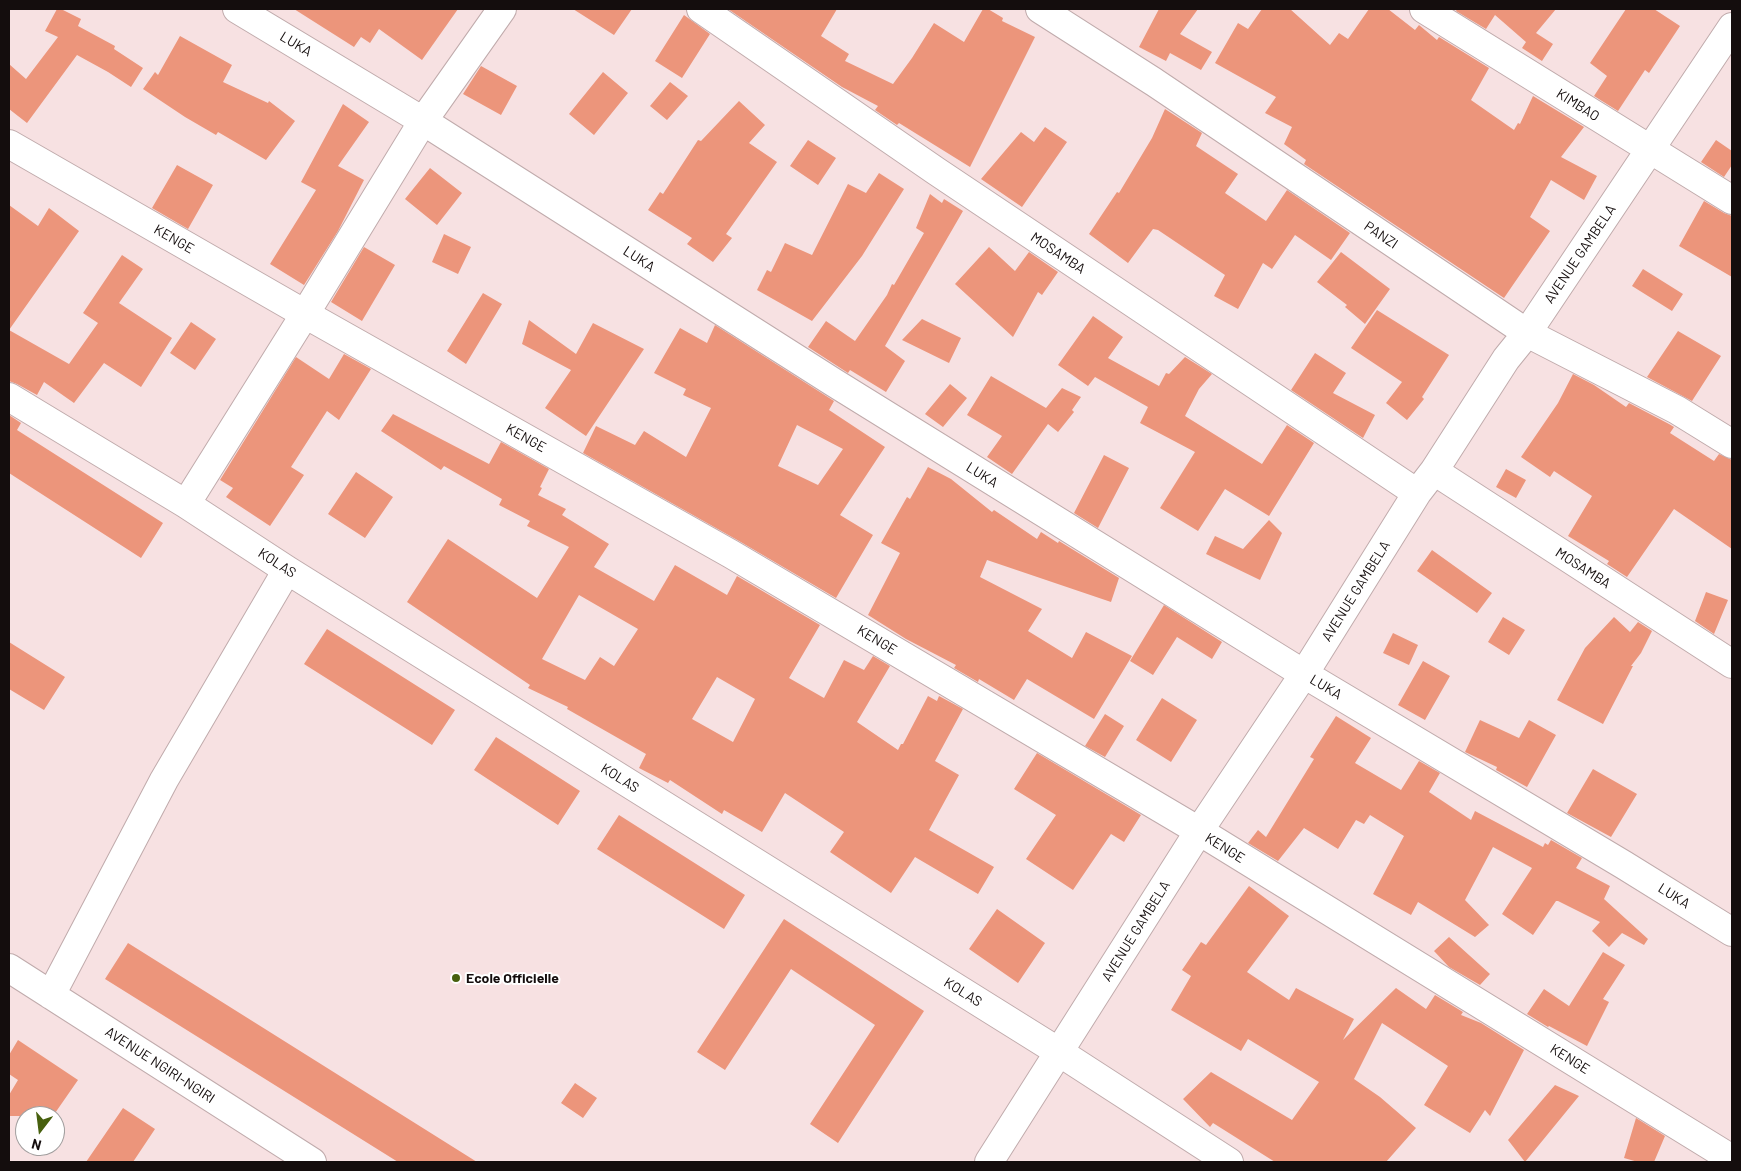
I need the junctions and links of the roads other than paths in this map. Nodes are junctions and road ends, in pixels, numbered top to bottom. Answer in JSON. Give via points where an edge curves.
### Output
{"nodes":[{"id":1,"x":237,"y":9,"type":"edge"},
{"id":2,"x":502,"y":9,"type":"edge"},
{"id":3,"x":701,"y":9,"type":"edge"},
{"id":4,"x":1040,"y":9,"type":"edge"},
{"id":5,"x":1424,"y":9,"type":"edge"},
{"id":6,"x":1732,"y":27,"type":"edge"},
{"id":7,"x":423,"y":121,"type":"junction"},
{"id":8,"x":9,"y":144,"type":"edge"},
{"id":9,"x":1649,"y":149,"type":"junction"},
{"id":10,"x":1732,"y":200,"type":"edge"},
{"id":11,"x":305,"y":314,"type":"junction"},
{"id":12,"x":1527,"y":333,"type":"junction"},
{"id":13,"x":9,"y":397,"type":"edge"},
{"id":14,"x":1732,"y":444,"type":"edge"},
{"id":15,"x":1434,"y":471,"type":"junction"},
{"id":16,"x":1417,"y":493,"type":"junction"},
{"id":17,"x":186,"y":504,"type":"junction"},
{"id":18,"x":287,"y":570,"type":"junction"},
{"id":19,"x":1732,"y":664,"type":"edge"},
{"id":20,"x":1304,"y":674,"type":"junction"},
{"id":21,"x":1198,"y":831,"type":"junction"},
{"id":22,"x":1732,"y":932,"type":"edge"},
{"id":23,"x":9,"y":968,"type":"edge"},
{"id":24,"x":51,"y":995,"type":"junction"},
{"id":25,"x":1059,"y":1052,"type":"junction"},
{"id":26,"x":1732,"y":1158,"type":"edge"},
{"id":27,"x":312,"y":1162,"type":"edge"},
{"id":28,"x":990,"y":1162,"type":"edge"},
{"id":29,"x":1229,"y":1162,"type":"edge"}],
"edges":[{"from":1,"to":7,"type":"street","name":"LUKA"},
{"from":2,"to":7,"type":"street"},
{"from":3,"to":16,"type":"street","name":"MOSAMBA","via":[[936,171]]},
{"from":4,"to":12,"type":"street","name":"PANZI"},
{"from":5,"to":9,"type":"street","name":"KIMBAO"},
{"from":6,"to":9,"type":"street","name":"AVENUE GAMBELA"},
{"from":7,"to":11,"type":"street"},
{"from":7,"to":20,"type":"street","name":"LUKA","via":[[824,377]]},
{"from":8,"to":11,"type":"street","name":"KENGE"},
{"from":9,"to":10,"type":"street","name":"KIMBAO"},
{"from":9,"to":12,"type":"street","name":"AVENUE GAMBELA"},
{"from":11,"to":17,"type":"street"},
{"from":11,"to":21,"type":"street","name":"KENGE","via":[[731,554]]},
{"from":12,"to":14,"type":"street","name":"PANZI","via":[[1677,410]]},
{"from":12,"to":15,"type":"street","name":"AVENUE GAMBELA","via":[[1506,359]]},
{"from":13,"to":17,"type":"street","name":"KOLAS"},
{"from":15,"to":16,"type":"street","name":"AVENUE GAMBELA"},
{"from":15,"to":19,"type":"street","name":"MOSAMBA"},
{"from":16,"to":20,"type":"street","name":"AVENUE GAMBELA"},
{"from":17,"to":18,"type":"street","name":"KOLAS"},
{"from":18,"to":24,"type":"street","via":[[164,780]]},
{"from":18,"to":25,"type":"street","name":"KOLAS"},
{"from":20,"to":21,"type":"street","name":"AVENUE GAMBELA"},
{"from":20,"to":22,"type":"street","name":"LUKA"},
{"from":21,"to":25,"type":"street","name":"AVENUE GAMBELA"},
{"from":21,"to":26,"type":"street","name":"KENGE"},
{"from":23,"to":24,"type":"street","name":"AVENUE NGIRI-NGIRI"},
{"from":24,"to":27,"type":"street","name":"AVENUE NGIRI-NGIRI"},
{"from":25,"to":28,"type":"street","name":"AVENUE GAMBELA"},
{"from":25,"to":29,"type":"street","name":"KOLAS"}]}
